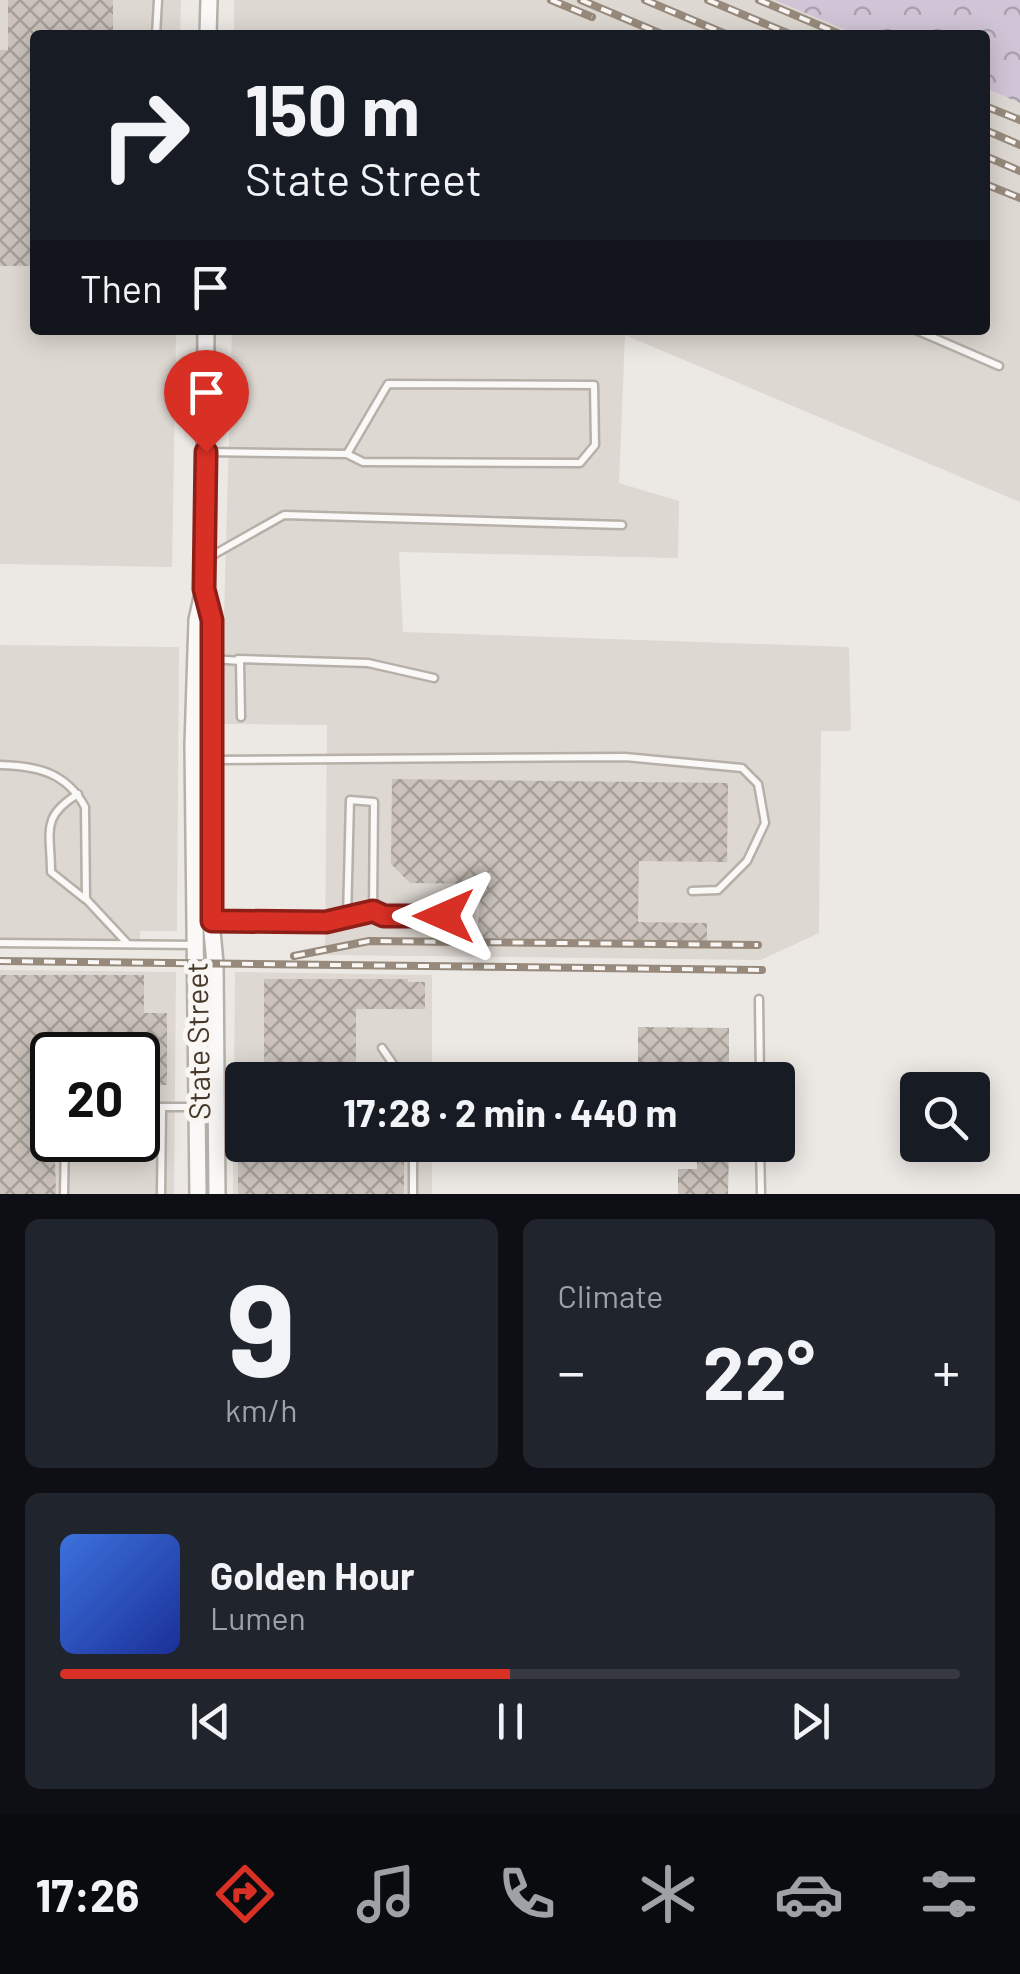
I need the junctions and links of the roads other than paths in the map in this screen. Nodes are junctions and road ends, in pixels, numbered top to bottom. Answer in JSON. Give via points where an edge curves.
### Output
{"nodes":[{"id":1,"x":158,"y":0,"type":"edge"},
{"id":2,"x":208,"y":0,"type":"edge"},
{"id":3,"x":156,"y":30,"type":"edge"},
{"id":4,"x":208,"y":30,"type":"edge"},
{"id":5,"x":206,"y":335,"type":"edge"},
{"id":6,"x":928,"y":335,"type":"edge"},
{"id":7,"x":999,"y":366,"type":"dead end"},
{"id":8,"x":206,"y":452,"type":"junction"},
{"id":9,"x":347,"y":454,"type":"junction"},
{"id":10,"x":622,"y":525,"type":"dead end"},
{"id":11,"x":205,"y":560,"type":"junction"},
{"id":12,"x":204,"y":589,"type":"junction"},
{"id":13,"x":212,"y":659,"type":"junction"},
{"id":14,"x":238,"y":659,"type":"junction"},
{"id":15,"x":434,"y":678,"type":"dead end"},
{"id":16,"x":242,"y":717,"type":"dead end"},
{"id":17,"x":212,"y":760,"type":"junction"},
{"id":18,"x":0,"y":765,"type":"edge"},
{"id":19,"x":78,"y":794,"type":"junction"},
{"id":20,"x":692,"y":891,"type":"dead end"},
{"id":21,"x":86,"y":899,"type":"junction"},
{"id":22,"x":373,"y":911,"type":"junction"},
{"id":23,"x":444,"y":916,"type":"dead end"},
{"id":24,"x":347,"y":919,"type":"junction"},
{"id":25,"x":212,"y":921,"type":"junction"},
{"id":26,"x":0,"y":942,"type":"edge"},
{"id":27,"x":127,"y":944,"type":"junction"},
{"id":28,"x":196,"y":945,"type":"junction"},
{"id":29,"x":759,"y":999,"type":"dead end"},
{"id":30,"x":382,"y":1048,"type":"dead end"},
{"id":31,"x":392,"y":1062,"type":"edge"},
{"id":32,"x":760,"y":1062,"type":"edge"},
{"id":33,"x":162,"y":1107,"type":"joint"},
{"id":34,"x":198,"y":1107,"type":"junction"},
{"id":35,"x":65,"y":1162,"type":"edge"},
{"id":36,"x":413,"y":1162,"type":"edge"},
{"id":37,"x":760,"y":1162,"type":"edge"},
{"id":38,"x":64,"y":1194,"type":"edge"},
{"id":39,"x":161,"y":1194,"type":"edge"},
{"id":40,"x":198,"y":1194,"type":"edge"},
{"id":41,"x":217,"y":1194,"type":"edge"},
{"id":42,"x":413,"y":1194,"type":"edge"},
{"id":43,"x":760,"y":1194,"type":"edge"}],
"edges":[{"from":1,"to":3,"type":"lane"},
{"from":2,"to":4,"type":"street"},
{"from":5,"to":8,"type":"street","name":"State Street"},
{"from":6,"to":7,"type":"lane"},
{"from":8,"to":9,"type":"lane"},
{"from":8,"to":11,"type":"street","name":"State Street"},
{"from":9,"to":9,"type":"lane","via":[[363,462],[580,463],[595,445],[594,386],[388,384]]},
{"from":10,"to":11,"type":"lane","via":[[284,515]]},
{"from":11,"to":12,"type":"street","name":"State Street"},
{"from":12,"to":13,"type":"street","name":"State Street"},
{"from":12,"to":28,"type":"street","name":"State Street","via":[[196,620],[193,745]]},
{"from":13,"to":14,"type":"lane"},
{"from":13,"to":17,"type":"street","name":"State Street"},
{"from":14,"to":15,"type":"lane","via":[[368,662]]},
{"from":14,"to":16,"type":"lane"},
{"from":17,"to":20,"type":"lane","via":[[625,756],[742,768],[758,784],[765,822],[747,861],[718,890]]},
{"from":17,"to":25,"type":"street","name":"State Street"},
{"from":18,"to":19,"type":"lane","via":[[62,776]]},
{"from":19,"to":21,"type":"lane"},
{"from":19,"to":21,"type":"lane","via":[[50,818],[51,872]]},
{"from":21,"to":27,"type":"lane"},
{"from":22,"to":23,"type":"lane"},
{"from":22,"to":24,"type":"lane"},
{"from":22,"to":24,"type":"lane","via":[[374,802],[350,800]]},
{"from":24,"to":25,"type":"lane"},
{"from":25,"to":41,"type":"street","name":"State Street"},
{"from":26,"to":27,"type":"lane"},
{"from":27,"to":28,"type":"lane"},
{"from":28,"to":34,"type":"street","name":"State Street"},
{"from":29,"to":32,"type":"lane"},
{"from":30,"to":31,"type":"lane"},
{"from":33,"to":34,"type":"lane"},
{"from":33,"to":39,"type":"lane"},
{"from":34,"to":40,"type":"street","name":"State Street"},
{"from":35,"to":38,"type":"lane"},
{"from":36,"to":42,"type":"lane"},
{"from":37,"to":43,"type":"lane"}]}
